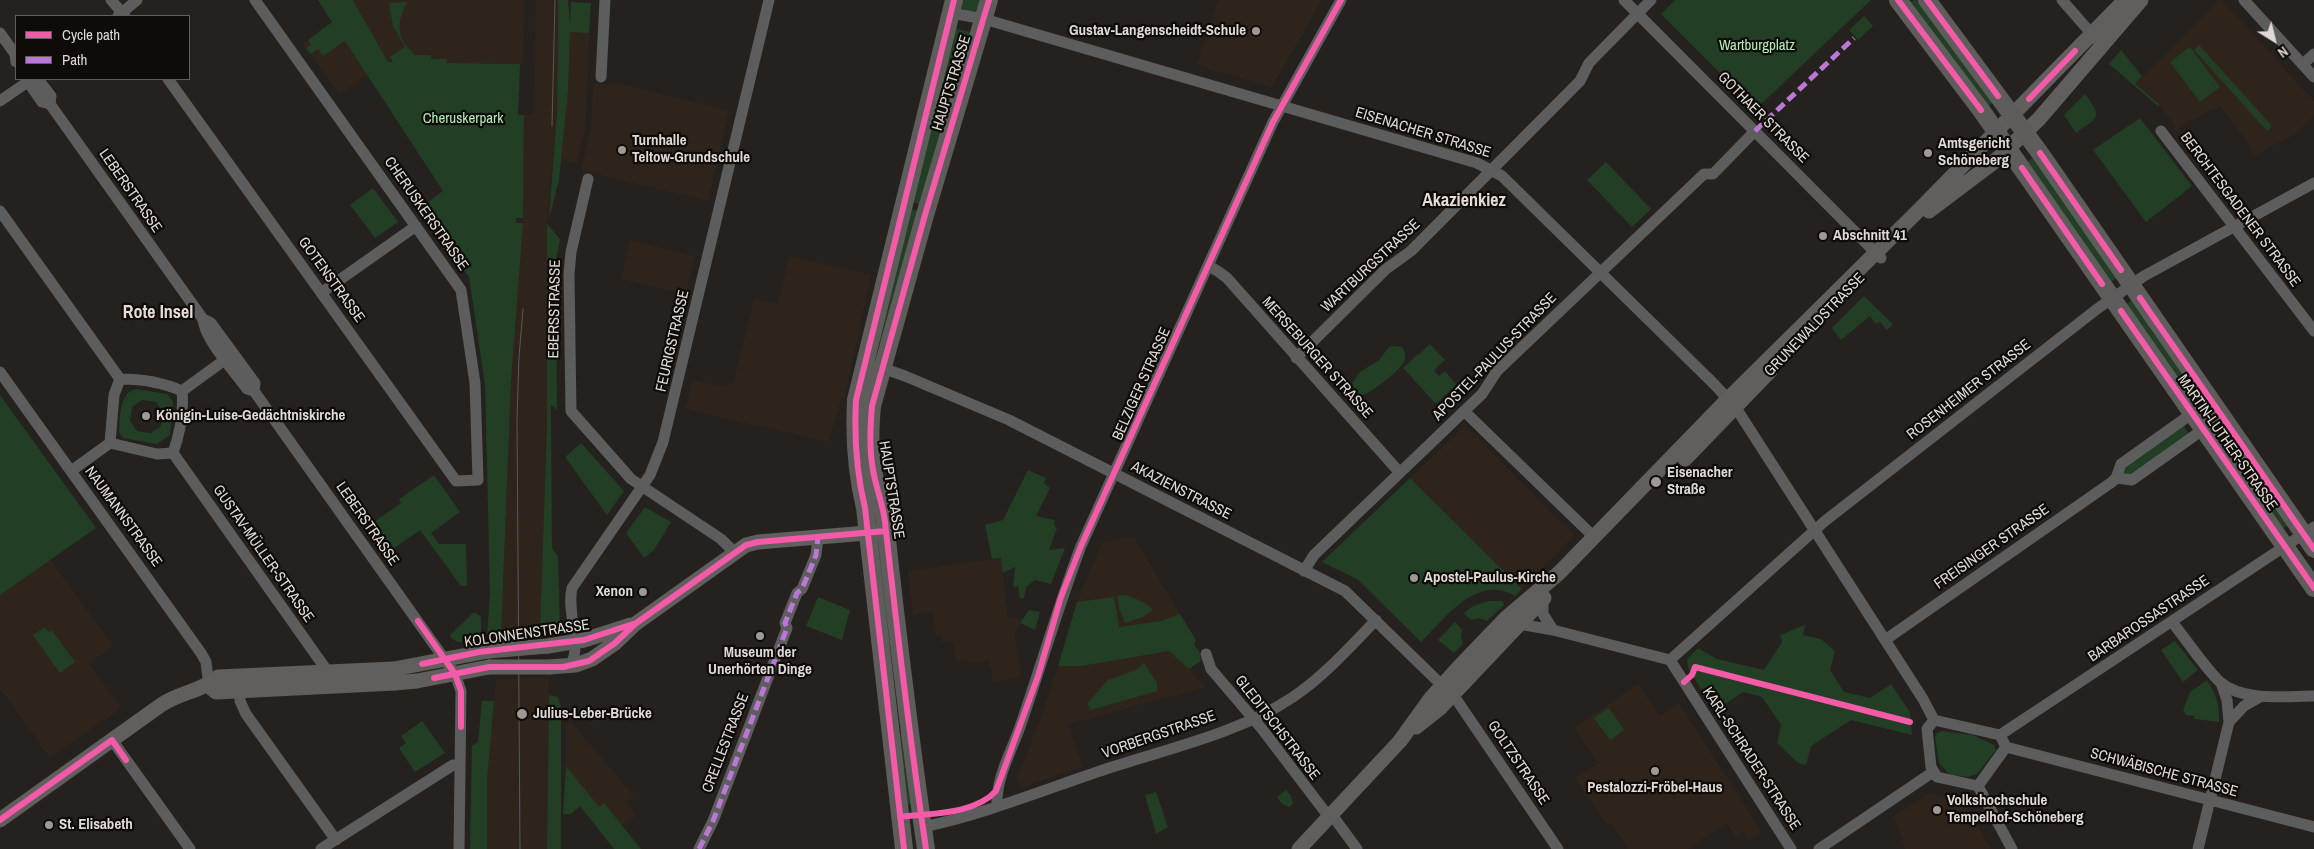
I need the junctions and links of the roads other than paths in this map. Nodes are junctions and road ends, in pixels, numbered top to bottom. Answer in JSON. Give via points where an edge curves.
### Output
{"nodes":[{"id":1,"x":111,"y":0,"type":"edge"},
{"id":2,"x":137,"y":0,"type":"edge"},
{"id":3,"x":255,"y":0,"type":"edge"},
{"id":4,"x":606,"y":0,"type":"edge"},
{"id":5,"x":769,"y":0,"type":"edge"},
{"id":6,"x":989,"y":0,"type":"edge"},
{"id":7,"x":1341,"y":0,"type":"edge"},
{"id":8,"x":1624,"y":0,"type":"edge"},
{"id":9,"x":1651,"y":0,"type":"edge"},
{"id":10,"x":1898,"y":0,"type":"edge"},
{"id":11,"x":1926,"y":0,"type":"edge"},
{"id":12,"x":2062,"y":0,"type":"edge"},
{"id":13,"x":2125,"y":0,"type":"edge"},
{"id":14,"x":2141,"y":0,"type":"edge"},
{"id":15,"x":2244,"y":0,"type":"edge"},
{"id":16,"x":952,"y":6,"type":"edge"},
{"id":17,"x":1638,"y":14,"type":"junction"},
{"id":18,"x":122,"y":15,"type":"edge"},
{"id":19,"x":984,"y":19,"type":"junction"},
{"id":20,"x":0,"y":33,"type":"edge"},
{"id":21,"x":2096,"y":39,"type":"junction"},
{"id":22,"x":2314,"y":54,"type":"edge"},
{"id":23,"x":15,"y":56,"type":"edge"},
{"id":24,"x":2303,"y":64,"type":"junction"},
{"id":25,"x":601,"y":77,"type":"dead end"},
{"id":26,"x":2314,"y":77,"type":"edge"},
{"id":27,"x":30,"y":80,"type":"edge"},
{"id":28,"x":31,"y":80,"type":"edge"},
{"id":29,"x":169,"y":80,"type":"edge"},
{"id":30,"x":0,"y":101,"type":"edge"},
{"id":31,"x":1281,"y":106,"type":"junction"},
{"id":32,"x":2012,"y":115,"type":"junction"},
{"id":33,"x":2161,"y":130,"type":"dead end"},
{"id":34,"x":1755,"y":131,"type":"junction"},
{"id":35,"x":1996,"y":131,"type":"junction"},
{"id":36,"x":2025,"y":133,"type":"junction"},
{"id":37,"x":2008,"y":148,"type":"junction"},
{"id":38,"x":1492,"y":170,"type":"junction"},
{"id":39,"x":588,"y":179,"type":"dead end"},
{"id":40,"x":2314,"y":183,"type":"edge"},
{"id":41,"x":0,"y":211,"type":"edge"},
{"id":42,"x":416,"y":226,"type":"junction"},
{"id":43,"x":2234,"y":227,"type":"junction"},
{"id":44,"x":1879,"y":255,"type":"junction"},
{"id":45,"x":1209,"y":266,"type":"junction"},
{"id":46,"x":1601,"y":272,"type":"junction"},
{"id":47,"x":2131,"y":285,"type":"junction"},
{"id":48,"x":321,"y":293,"type":"junction"},
{"id":49,"x":2112,"y":299,"type":"junction"},
{"id":50,"x":2314,"y":331,"type":"edge"},
{"id":51,"x":230,"y":357,"type":"junction"},
{"id":52,"x":1296,"y":358,"type":"junction"},
{"id":53,"x":865,"y":363,"type":"junction"},
{"id":54,"x":882,"y":368,"type":"junction"},
{"id":55,"x":0,"y":372,"type":"edge"},
{"id":56,"x":120,"y":379,"type":"junction"},
{"id":57,"x":182,"y":391,"type":"junction"},
{"id":58,"x":2211,"y":400,"type":"junction"},
{"id":59,"x":1732,"y":403,"type":"junction"},
{"id":60,"x":1464,"y":411,"type":"junction"},
{"id":61,"x":2192,"y":414,"type":"junction"},
{"id":62,"x":2222,"y":416,"type":"junction"},
{"id":63,"x":2203,"y":430,"type":"junction"},
{"id":64,"x":110,"y":443,"type":"junction"},
{"id":65,"x":173,"y":454,"type":"junction"},
{"id":66,"x":71,"y":471,"type":"junction"},
{"id":67,"x":1400,"y":473,"type":"junction"},
{"id":68,"x":1115,"y":474,"type":"junction"},
{"id":69,"x":2116,"y":478,"type":"junction"},
{"id":70,"x":478,"y":480,"type":"joint"},
{"id":71,"x":642,"y":487,"type":"junction"},
{"id":72,"x":1815,"y":530,"type":"junction"},
{"id":73,"x":2309,"y":530,"type":"edge"},
{"id":74,"x":886,"y":531,"type":"junction"},
{"id":75,"x":867,"y":533,"type":"junction"},
{"id":76,"x":818,"y":537,"type":"junction"},
{"id":77,"x":1594,"y":537,"type":"junction"},
{"id":78,"x":2284,"y":546,"type":"junction"},
{"id":79,"x":2314,"y":549,"type":"edge"},
{"id":80,"x":734,"y":552,"type":"junction"},
{"id":81,"x":1304,"y":570,"type":"junction"},
{"id":82,"x":2314,"y":588,"type":"edge"},
{"id":83,"x":1543,"y":600,"type":"junction"},
{"id":84,"x":1376,"y":620,"type":"junction"},
{"id":85,"x":2172,"y":622,"type":"junction"},
{"id":86,"x":635,"y":624,"type":"junction"},
{"id":87,"x":1520,"y":624,"type":"junction"},
{"id":88,"x":1553,"y":630,"type":"junction"},
{"id":89,"x":1886,"y":640,"type":"junction"},
{"id":90,"x":574,"y":642,"type":"junction"},
{"id":91,"x":1486,"y":649,"type":"junction"},
{"id":92,"x":1206,"y":654,"type":"dead end"},
{"id":93,"x":444,"y":658,"type":"junction"},
{"id":94,"x":1670,"y":660,"type":"junction"},
{"id":95,"x":570,"y":666,"type":"junction"},
{"id":96,"x":328,"y":672,"type":"junction"},
{"id":97,"x":455,"y":674,"type":"junction"},
{"id":98,"x":2221,"y":683,"type":"junction"},
{"id":99,"x":208,"y":686,"type":"junction"},
{"id":100,"x":240,"y":690,"type":"junction"},
{"id":101,"x":1447,"y":690,"type":"junction"},
{"id":102,"x":2314,"y":696,"type":"edge"},
{"id":103,"x":2260,"y":697,"type":"junction"},
{"id":104,"x":1253,"y":719,"type":"junction"},
{"id":105,"x":1934,"y":720,"type":"junction"},
{"id":106,"x":2229,"y":722,"type":"junction"},
{"id":107,"x":2000,"y":736,"type":"junction"},
{"id":108,"x":112,"y":740,"type":"junction"},
{"id":109,"x":2006,"y":747,"type":"junction"},
{"id":110,"x":460,"y":765,"type":"junction"},
{"id":111,"x":1933,"y":772,"type":"junction"},
{"id":112,"x":1978,"y":786,"type":"junction"},
{"id":113,"x":2210,"y":800,"type":"junction"},
{"id":114,"x":997,"y":805,"type":"junction"},
{"id":115,"x":1331,"y":816,"type":"junction"},
{"id":116,"x":0,"y":820,"type":"edge"},
{"id":117,"x":923,"y":827,"type":"junction"},
{"id":118,"x":2314,"y":827,"type":"edge"},
{"id":119,"x":336,"y":840,"type":"junction"},
{"id":120,"x":190,"y":849,"type":"edge"},
{"id":121,"x":321,"y":849,"type":"edge"},
{"id":122,"x":459,"y":849,"type":"edge"},
{"id":123,"x":699,"y":849,"type":"edge"},
{"id":124,"x":904,"y":849,"type":"edge"},
{"id":125,"x":926,"y":849,"type":"edge"},
{"id":126,"x":1299,"y":849,"type":"edge"},
{"id":127,"x":1357,"y":849,"type":"edge"},
{"id":128,"x":1558,"y":849,"type":"edge"},
{"id":129,"x":1791,"y":849,"type":"edge"},
{"id":130,"x":1818,"y":849,"type":"edge"},
{"id":131,"x":2012,"y":849,"type":"edge"},
{"id":132,"x":2198,"y":849,"type":"edge"}],
"edges":[{"from":1,"to":18,"type":"street"},
{"from":2,"to":18,"type":"street"},
{"from":3,"to":42,"type":"street","name":"CHERUSKERSTRASSE"},
{"from":4,"to":25,"type":"street"},
{"from":5,"to":71,"type":"street","name":"FEURIGSTRASSE","via":[[672,410],[661,449]]},
{"from":6,"to":19,"type":"main road","name":"HAUPTSTRASSE"},
{"from":7,"to":31,"type":"street","name":"BELZIGER STRASSE"},
{"from":8,"to":17,"type":"street","name":"GOTHAER STRASSE"},
{"from":9,"to":17,"type":"street","name":"WARTBURGSTRASSE"},
{"from":10,"to":35,"type":"main road","name":"MARTIN-LUTHER-STRASSE"},
{"from":11,"to":32,"type":"main road","name":"MARTIN-LUTHER-STRASSE"},
{"from":12,"to":21,"type":"street"},
{"from":13,"to":21,"type":"main road","name":"GRUNEWALDSTRASSE"},
{"from":14,"to":21,"type":"main road","name":"GRUNEWALDSTRASSE"},
{"from":15,"to":24,"type":"street"},
{"from":16,"to":19,"type":"street","name":"EISENACHER STRASSE"},
{"from":16,"to":53,"type":"main road","name":"HAUPTSTRASSE"},
{"from":17,"to":34,"type":"street","name":"GOTHAER STRASSE"},
{"from":17,"to":38,"type":"street","name":"WARTBURGSTRASSE","via":[[1589,63],[1580,82]]},
{"from":19,"to":31,"type":"street","name":"EISENACHER STRASSE"},
{"from":19,"to":54,"type":"main road","name":"HAUPTSTRASSE"},
{"from":20,"to":23,"type":"street"},
{"from":21,"to":32,"type":"main road","name":"GRUNEWALDSTRASSE"},
{"from":21,"to":36,"type":"main road","name":"GRUNEWALDSTRASSE","via":[[2039,119]]},
{"from":22,"to":24,"type":"street"},
{"from":24,"to":26,"type":"street"},
{"from":27,"to":30,"type":"street"},
{"from":28,"to":51,"type":"street","name":"LEBERSTRASSE","via":[[42,102],[50,104],[203,319],[212,323]]},
{"from":29,"to":48,"type":"street","name":"GOTENSTRASSE"},
{"from":31,"to":38,"type":"street","name":"EISENACHER STRASSE"},
{"from":31,"to":45,"type":"street","name":"BELZIGER STRASSE"},
{"from":32,"to":35,"type":"main road","name":"GRUNEWALDSTRASSE"},
{"from":32,"to":36,"type":"main road","name":"MARTIN-LUTHER-STRASSE"},
{"from":33,"to":43,"type":"street","name":"BERCHTESGADENER STRASSE"},
{"from":34,"to":44,"type":"street","name":"GOTHAER STRASSE"},
{"from":34,"to":46,"type":"street","name":"APOSTEL-PAULUS-STRASSE","via":[[1713,174],[1704,174]]},
{"from":35,"to":37,"type":"main road","name":"MARTIN-LUTHER-STRASSE"},
{"from":35,"to":44,"type":"main road","name":"GRUNEWALDSTRASSE"},
{"from":36,"to":37,"type":"main road","name":"GRUNEWALDSTRASSE"},
{"from":36,"to":47,"type":"main road","name":"MARTIN-LUTHER-STRASSE"},
{"from":37,"to":44,"type":"main road","name":"GRUNEWALDSTRASSE"},
{"from":37,"to":49,"type":"main road","name":"MARTIN-LUTHER-STRASSE"},
{"from":38,"to":46,"type":"street","name":"EISENACHER STRASSE"},
{"from":38,"to":52,"type":"street","name":"WARTBURGSTRASSE"},
{"from":39,"to":71,"type":"street","name":"EBERSSTRASSE","via":[[569,274],[571,411],[628,476]]},
{"from":40,"to":43,"type":"street","name":"ROSENHEIMER STRASSE"},
{"from":41,"to":56,"type":"street"},
{"from":42,"to":48,"type":"street"},
{"from":42,"to":70,"type":"street","name":"CHERUSKERSTRASSE","via":[[461,290],[475,383]]},
{"from":43,"to":47,"type":"street","name":"ROSENHEIMER STRASSE"},
{"from":43,"to":50,"type":"street","name":"BERCHTESGADENER STRASSE"},
{"from":44,"to":59,"type":"main road","name":"GRUNEWALDSTRASSE"},
{"from":45,"to":52,"type":"street","name":"MERSEBURGER STRASSE","via":[[1226,278]]},
{"from":45,"to":68,"type":"street","name":"BELZIGER STRASSE"},
{"from":46,"to":59,"type":"street","name":"EISENACHER STRASSE"},
{"from":46,"to":60,"type":"street","name":"APOSTEL-PAULUS-STRASSE","via":[[1497,371],[1482,394]]},
{"from":47,"to":49,"type":"street","name":"ROSENHEIMER STRASSE"},
{"from":47,"to":58,"type":"main road","name":"MARTIN-LUTHER-STRASSE"},
{"from":48,"to":70,"type":"street","name":"GOTENSTRASSE","via":[[456,481]]},
{"from":49,"to":61,"type":"main road","name":"MARTIN-LUTHER-STRASSE"},
{"from":49,"to":72,"type":"street","name":"ROSENHEIMER STRASSE"},
{"from":51,"to":57,"type":"street"},
{"from":51,"to":93,"type":"street","name":"LEBERSTRASSE","via":[[255,383],[254,391]]},
{"from":52,"to":67,"type":"street","name":"MERSEBURGER STRASSE"},
{"from":53,"to":54,"type":"street","name":"AKAZIENSTRASSE"},
{"from":53,"to":75,"type":"main road","name":"HAUPTSTRASSE","via":[[856,400],[854,436]]},
{"from":54,"to":68,"type":"street","name":"AKAZIENSTRASSE","via":[[1009,420]]},
{"from":54,"to":74,"type":"main road","name":"HAUPTSTRASSE","via":[[872,406],[870,436],[873,471],[884,508]]},
{"from":55,"to":66,"type":"street","name":"NAUMANNSTRASSE"},
{"from":56,"to":57,"type":"street","via":[[168,385]]},
{"from":56,"to":64,"type":"street","via":[[114,396]]},
{"from":57,"to":65,"type":"street","via":[[179,438]]},
{"from":58,"to":61,"type":"street","name":"FREISINGER STRASSE"},
{"from":58,"to":62,"type":"main road","name":"MARTIN-LUTHER-STRASSE"},
{"from":59,"to":72,"type":"street","name":"EISENACHER STRASSE"},
{"from":59,"to":77,"type":"main road","name":"GRUNEWALDSTRASSE"},
{"from":59,"to":83,"type":"main road","name":"GRUNEWALDSTRASSE"},
{"from":60,"to":67,"type":"street","name":"APOSTEL-PAULUS-STRASSE"},
{"from":60,"to":77,"type":"street"},
{"from":61,"to":63,"type":"main road","name":"MARTIN-LUTHER-STRASSE"},
{"from":61,"to":69,"type":"street","name":"FREISINGER STRASSE","via":[[2121,464]]},
{"from":62,"to":63,"type":"street","name":"FREISINGER STRASSE"},
{"from":62,"to":73,"type":"main road","name":"MARTIN-LUTHER-STRASSE"},
{"from":63,"to":69,"type":"street","name":"FREISINGER STRASSE","via":[[2132,480]]},
{"from":63,"to":78,"type":"main road","name":"MARTIN-LUTHER-STRASSE"},
{"from":64,"to":65,"type":"street","via":[[157,454]]},
{"from":64,"to":66,"type":"street"},
{"from":65,"to":96,"type":"street","name":"GUSTAV-MÜLLER-STRASSE"},
{"from":66,"to":99,"type":"street","name":"NAUMANNSTRASSE","via":[[201,653],[206,662]]},
{"from":67,"to":81,"type":"street","name":"APOSTEL-PAULUS-STRASSE","via":[[1314,555]]},
{"from":68,"to":81,"type":"street","name":"AKAZIENSTRASSE"},
{"from":68,"to":114,"type":"street","name":"BELZIGER STRASSE","via":[[1081,546],[1062,597],[1038,676],[997,786]]},
{"from":69,"to":89,"type":"street","name":"FREISINGER STRASSE"},
{"from":71,"to":80,"type":"street","via":[[721,539]]},
{"from":71,"to":90,"type":"street","name":"FEURIGSTRASSE","via":[[572,588]]},
{"from":72,"to":89,"type":"street","name":"EISENACHER STRASSE"},
{"from":72,"to":94,"type":"street","name":"ROSENHEIMER STRASSE"},
{"from":73,"to":78,"type":"street","name":"BARBAROSSASTRASSE"},
{"from":73,"to":79,"type":"main road","name":"MARTIN-LUTHER-STRASSE"},
{"from":74,"to":75,"type":"main road","name":"KOLONNENSTRASSE"},
{"from":74,"to":117,"type":"main road","name":"HAUPTSTRASSE"},
{"from":75,"to":76,"type":"main road","name":"KOLONNENSTRASSE"},
{"from":75,"to":124,"type":"main road","name":"HAUPTSTRASSE"},
{"from":76,"to":80,"type":"main road","name":"KOLONNENSTRASSE","via":[[752,543]]},
{"from":76,"to":123,"type":"street","name":"CRELLESTRASSE","via":[[816,555],[785,623],[787,628]]},
{"from":77,"to":91,"type":"main road","name":"GRUNEWALDSTRASSE","via":[[1506,618]]},
{"from":78,"to":82,"type":"main road","name":"MARTIN-LUTHER-STRASSE"},
{"from":78,"to":85,"type":"street","name":"BARBAROSSASTRASSE"},
{"from":80,"to":86,"type":"main road","name":"KOLONNENSTRASSE"},
{"from":81,"to":84,"type":"street","name":"AKAZIENSTRASSE","via":[[1345,591]]},
{"from":83,"to":87,"type":"main road","name":"GRUNEWALDSTRASSE"},
{"from":83,"to":88,"type":"street","via":[[1543,614]]},
{"from":84,"to":101,"type":"street","name":"AKAZIENSTRASSE"},
{"from":84,"to":104,"type":"street","name":"VORBERGSTRASSE","via":[[1307,687]]},
{"from":85,"to":98,"type":"street"},
{"from":85,"to":107,"type":"street","name":"BARBAROSSASTRASSE"},
{"from":86,"to":90,"type":"main road","name":"KOLONNENSTRASSE"},
{"from":86,"to":95,"type":"main road","name":"KOLONNENSTRASSE","via":[[589,661]]},
{"from":87,"to":88,"type":"street"},
{"from":87,"to":91,"type":"main road","name":"GRUNEWALDSTRASSE"},
{"from":88,"to":94,"type":"street"},
{"from":89,"to":105,"type":"street","name":"EISENACHER STRASSE"},
{"from":90,"to":93,"type":"main road","name":"KOLONNENSTRASSE","bridge":true},
{"from":90,"to":95,"type":"street","name":"FEURIGSTRASSE","via":[[575,656]]},
{"from":91,"to":101,"type":"main road","name":"GRUNEWALDSTRASSE"},
{"from":92,"to":104,"type":"street","name":"GLEDITSCHSTRASSE","via":[[1211,669]]},
{"from":93,"to":96,"type":"main road","name":"KOLONNENSTRASSE","via":[[394,668]]},
{"from":93,"to":97,"type":"street","name":"LEBERSTRASSE"},
{"from":94,"to":129,"type":"street","name":"KARL-SCHRADER-STRASSE"},
{"from":95,"to":97,"type":"main road","name":"KOLONNENSTRASSE","bridge":true,"via":[[489,667]]},
{"from":96,"to":99,"type":"main road","name":"KOLONNENSTRASSE","via":[[224,676]]},
{"from":97,"to":100,"type":"main road","name":"KOLONNENSTRASSE","via":[[395,683]]},
{"from":97,"to":110,"type":"street","via":[[461,691]]},
{"from":98,"to":103,"type":"street"},
{"from":98,"to":106,"type":"street"},
{"from":99,"to":100,"type":"main road","name":"KOLONNENSTRASSE","via":[[216,692]]},
{"from":99,"to":108,"type":"main road","name":"KOLONNENSTRASSE","via":[[169,700]]},
{"from":100,"to":119,"type":"street","via":[[240,701],[246,714]]},
{"from":101,"to":115,"type":"main road","name":"GRUNEWALDSTRASSE","via":[[1431,698],[1400,741]]},
{"from":101,"to":128,"type":"street","name":"GOLTZSTRASSE"},
{"from":102,"to":103,"type":"street"},
{"from":103,"to":106,"type":"street","via":[[2244,706]]},
{"from":104,"to":114,"type":"street","name":"VORBERGSTRASSE"},
{"from":104,"to":115,"type":"street","name":"GLEDITSCHSTRASSE"},
{"from":105,"to":107,"type":"street"},
{"from":105,"to":111,"type":"street","via":[[1927,729]]},
{"from":106,"to":113,"type":"street"},
{"from":107,"to":109,"type":"street"},
{"from":108,"to":116,"type":"main road","name":"KOLONNENSTRASSE"},
{"from":108,"to":120,"type":"street"},
{"from":109,"to":112,"type":"street"},
{"from":109,"to":113,"type":"street","name":"SCHWÄBISCHE STRASSE"},
{"from":110,"to":119,"type":"street","via":[[454,765]]},
{"from":110,"to":122,"type":"street"},
{"from":111,"to":112,"type":"street","via":[[1937,778]]},
{"from":111,"to":130,"type":"street"},
{"from":112,"to":131,"type":"street"},
{"from":113,"to":118,"type":"street","name":"SCHWÄBISCHE STRASSE"},
{"from":113,"to":132,"type":"street"},
{"from":114,"to":117,"type":"street","name":"VORBERGSTRASSE"},
{"from":115,"to":126,"type":"main road","name":"GRUNEWALDSTRASSE"},
{"from":115,"to":127,"type":"street","name":"GLEDITSCHSTRASSE"},
{"from":117,"to":125,"type":"main road","name":"HAUPTSTRASSE"},
{"from":119,"to":121,"type":"street"}]}
